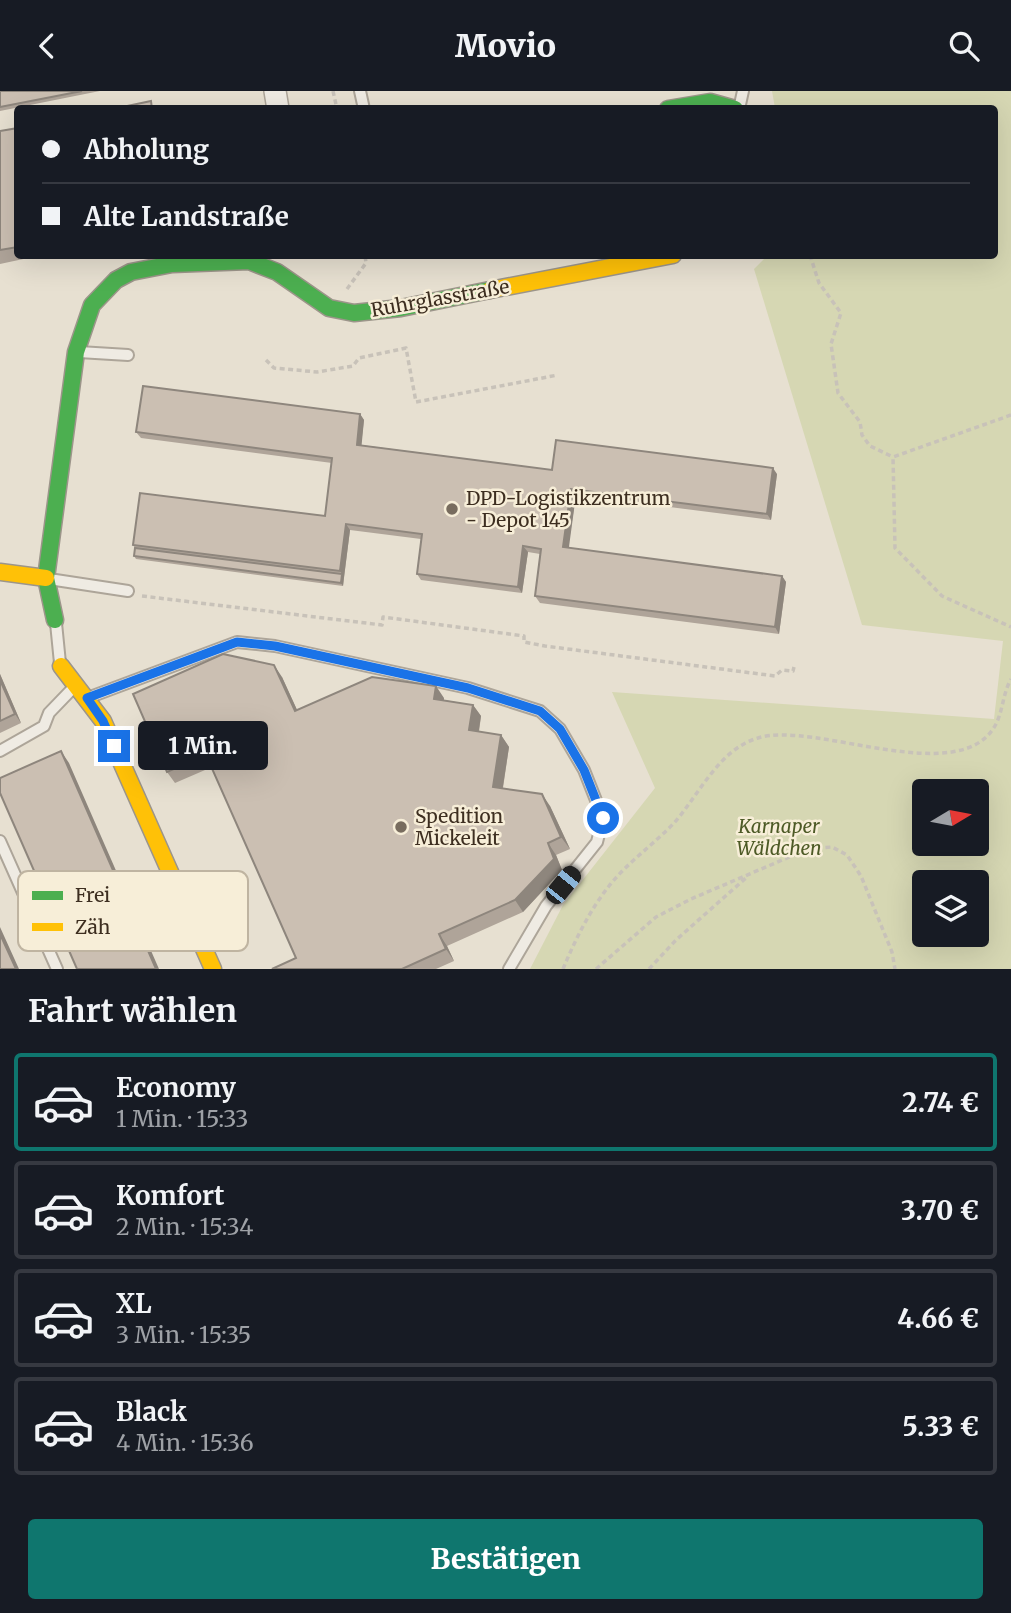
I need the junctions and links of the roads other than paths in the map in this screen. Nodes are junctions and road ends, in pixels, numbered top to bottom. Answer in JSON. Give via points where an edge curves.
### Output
{"nodes":[{"id":1,"x":689,"y":105,"type":"edge"},
{"id":2,"x":729,"y":105,"type":"edge"},
{"id":3,"x":215,"y":259,"type":"edge"},
{"id":4,"x":230,"y":259,"type":"edge"},
{"id":5,"x":652,"y":259,"type":"edge"},
{"id":6,"x":76,"y":352,"type":"junction"},
{"id":7,"x":128,"y":355,"type":"dead end"},
{"id":8,"x":0,"y":572,"type":"edge"},
{"id":9,"x":46,"y":578,"type":"junction"},
{"id":10,"x":132,"y":593,"type":"road end"},
{"id":11,"x":55,"y":620,"type":"joint"},
{"id":12,"x":61,"y":666,"type":"joint"},
{"id":13,"x":77,"y":684,"type":"junction"},
{"id":14,"x":87,"y":698,"type":"junction"},
{"id":15,"x":0,"y":751,"type":"edge"},
{"id":16,"x":0,"y":841,"type":"edge"},
{"id":17,"x":170,"y":871,"type":"edge"},
{"id":18,"x":18,"y":881,"type":"edge"},
{"id":19,"x":49,"y":951,"type":"edge"},
{"id":20,"x":205,"y":951,"type":"edge"},
{"id":21,"x":57,"y":969,"type":"edge"},
{"id":22,"x":213,"y":969,"type":"edge"},
{"id":23,"x":509,"y":969,"type":"edge"}],
"edges":[{"from":1,"to":2,"type":"street"},
{"from":3,"to":6,"type":"street","name":"Ruhrglasstraße","via":[[134,270],[115,279],[97,295],[83,319]]},
{"from":4,"to":5,"type":"street","name":"Ruhrglasstraße","via":[[263,265],[303,295],[351,313]]},
{"from":6,"to":7,"type":"lane"},
{"from":6,"to":9,"type":"street","name":"Ruhrglasstraße"},
{"from":8,"to":9,"type":"street"},
{"from":9,"to":10,"type":"lane"},
{"from":9,"to":11,"type":"street","name":"Ruhrglasstraße"},
{"from":11,"to":12,"type":"lane","name":"Ruhrglasstraße"},
{"from":12,"to":13,"type":"street"},
{"from":13,"to":14,"type":"street"},
{"from":13,"to":15,"type":"lane","via":[[49,713],[44,726]]},
{"from":14,"to":17,"type":"street","via":[[103,721]]},
{"from":14,"to":23,"type":"lane","via":[[237,642],[468,688],[540,711],[560,729],[584,770],[603,818],[597,842],[546,906]]},
{"from":16,"to":18,"type":"lane"},
{"from":19,"to":21,"type":"lane"},
{"from":20,"to":22,"type":"street"}]}
